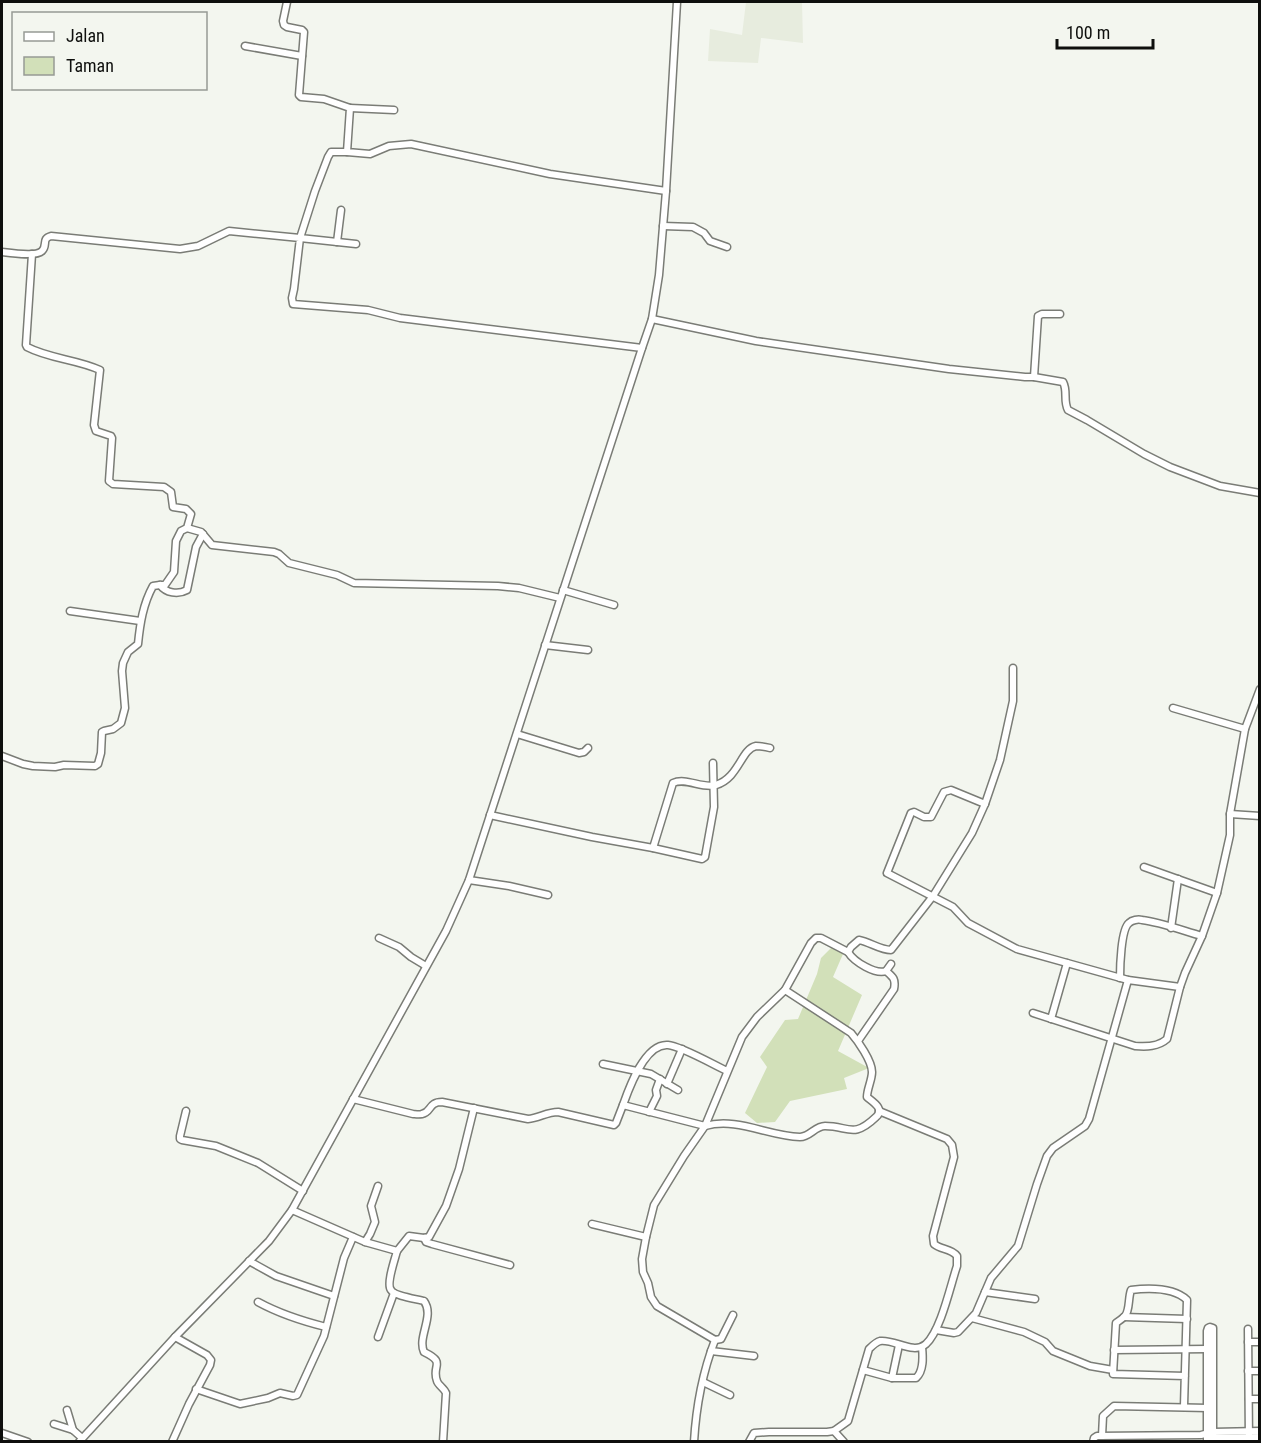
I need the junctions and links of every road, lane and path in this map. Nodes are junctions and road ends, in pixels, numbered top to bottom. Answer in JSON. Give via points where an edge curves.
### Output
{"nodes":[{"id":1,"x":287,"y":2,"type":"edge"},
{"id":2,"x":677,"y":2,"type":"edge"},
{"id":3,"x":245,"y":46,"type":"dead end"},
{"id":4,"x":302,"y":56,"type":"junction"},
{"id":5,"x":350,"y":108,"type":"junction"},
{"id":6,"x":394,"y":110,"type":"dead end"},
{"id":7,"x":347,"y":153,"type":"junction"},
{"id":8,"x":666,"y":191,"type":"junction"},
{"id":9,"x":341,"y":210,"type":"dead end"},
{"id":10,"x":663,"y":226,"type":"junction"},
{"id":11,"x":300,"y":238,"type":"junction"},
{"id":12,"x":338,"y":242,"type":"junction"},
{"id":13,"x":356,"y":244,"type":"dead end"},
{"id":14,"x":727,"y":247,"type":"dead end"},
{"id":15,"x":2,"y":252,"type":"edge"},
{"id":16,"x":32,"y":254,"type":"junction"},
{"id":17,"x":1060,"y":314,"type":"dead end"},
{"id":18,"x":652,"y":319,"type":"junction"},
{"id":19,"x":642,"y":348,"type":"junction"},
{"id":20,"x":1034,"y":377,"type":"junction"},
{"id":21,"x":1260,"y":493,"type":"edge"},
{"id":22,"x":187,"y":528,"type":"junction"},
{"id":23,"x":203,"y":534,"type":"junction"},
{"id":24,"x":159,"y":585,"type":"junction"},
{"id":25,"x":563,"y":590,"type":"junction"},
{"id":26,"x":560,"y":598,"type":"junction"},
{"id":27,"x":614,"y":605,"type":"dead end"},
{"id":28,"x":70,"y":611,"type":"dead end"},
{"id":29,"x":141,"y":621,"type":"junction"},
{"id":30,"x":545,"y":645,"type":"junction"},
{"id":31,"x":588,"y":650,"type":"dead end"},
{"id":32,"x":1014,"y":668,"type":"dead end"},
{"id":33,"x":1260,"y":689,"type":"edge"},
{"id":34,"x":1173,"y":708,"type":"dead end"},
{"id":35,"x":1245,"y":729,"type":"junction"},
{"id":36,"x":517,"y":734,"type":"junction"},
{"id":37,"x":588,"y":748,"type":"dead end"},
{"id":38,"x":770,"y":748,"type":"dead end"},
{"id":39,"x":2,"y":756,"type":"edge"},
{"id":40,"x":713,"y":763,"type":"dead end"},
{"id":41,"x":714,"y":786,"type":"junction"},
{"id":42,"x":985,"y":804,"type":"junction"},
{"id":43,"x":1230,"y":814,"type":"junction"},
{"id":44,"x":490,"y":815,"type":"junction"},
{"id":45,"x":1260,"y":816,"type":"edge"},
{"id":46,"x":653,"y":848,"type":"junction"},
{"id":47,"x":1144,"y":867,"type":"dead end"},
{"id":48,"x":1178,"y":879,"type":"junction"},
{"id":49,"x":469,"y":880,"type":"junction"},
{"id":50,"x":1217,"y":893,"type":"junction"},
{"id":51,"x":549,"y":895,"type":"dead end"},
{"id":52,"x":933,"y":896,"type":"junction"},
{"id":53,"x":1171,"y":928,"type":"junction"},
{"id":54,"x":1202,"y":936,"type":"junction"},
{"id":55,"x":379,"y":938,"type":"dead end"},
{"id":56,"x":848,"y":952,"type":"junction"},
{"id":57,"x":1067,"y":963,"type":"junction"},
{"id":58,"x":891,"y":964,"type":"dead end"},
{"id":59,"x":426,"y":966,"type":"junction"},
{"id":60,"x":886,"y":971,"type":"junction"},
{"id":61,"x":1120,"y":978,"type":"junction"},
{"id":62,"x":1128,"y":980,"type":"junction"},
{"id":63,"x":1180,"y":987,"type":"junction"},
{"id":64,"x":785,"y":990,"type":"junction"},
{"id":65,"x":1033,"y":1013,"type":"dead end"},
{"id":66,"x":1051,"y":1019,"type":"junction"},
{"id":67,"x":1111,"y":1039,"type":"junction"},
{"id":68,"x":858,"y":1041,"type":"junction"},
{"id":69,"x":682,"y":1049,"type":"junction"},
{"id":70,"x":603,"y":1064,"type":"dead end"},
{"id":71,"x":636,"y":1071,"type":"junction"},
{"id":72,"x":727,"y":1071,"type":"junction"},
{"id":73,"x":660,"y":1079,"type":"junction"},
{"id":74,"x":667,"y":1084,"type":"junction"},
{"id":75,"x":678,"y":1090,"type":"dead end"},
{"id":76,"x":353,"y":1099,"type":"junction"},
{"id":77,"x":623,"y":1105,"type":"junction"},
{"id":78,"x":474,"y":1108,"type":"junction"},
{"id":79,"x":186,"y":1111,"type":"dead end"},
{"id":80,"x":879,"y":1111,"type":"junction"},
{"id":81,"x":649,"y":1112,"type":"junction"},
{"id":82,"x":705,"y":1126,"type":"junction"},
{"id":83,"x":378,"y":1186,"type":"dead end"},
{"id":84,"x":303,"y":1191,"type":"junction"},
{"id":85,"x":292,"y":1210,"type":"junction"},
{"id":86,"x":592,"y":1224,"type":"dead end"},
{"id":87,"x":353,"y":1237,"type":"junction"},
{"id":88,"x":646,"y":1237,"type":"junction"},
{"id":89,"x":424,"y":1238,"type":"junction"},
{"id":90,"x":365,"y":1242,"type":"junction"},
{"id":91,"x":397,"y":1251,"type":"junction"},
{"id":92,"x":249,"y":1261,"type":"junction"},
{"id":93,"x":510,"y":1265,"type":"dead end"},
{"id":94,"x":985,"y":1292,"type":"junction"},
{"id":95,"x":394,"y":1293,"type":"junction"},
{"id":96,"x":334,"y":1296,"type":"junction"},
{"id":97,"x":1035,"y":1299,"type":"dead end"},
{"id":98,"x":258,"y":1302,"type":"dead end"},
{"id":99,"x":733,"y":1315,"type":"dead end"},
{"id":100,"x":1124,"y":1317,"type":"junction"},
{"id":101,"x":972,"y":1318,"type":"junction"},
{"id":102,"x":1186,"y":1319,"type":"junction"},
{"id":103,"x":326,"y":1327,"type":"junction"},
{"id":104,"x":936,"y":1329,"type":"junction"},
{"id":105,"x":1248,"y":1329,"type":"dead end"},
{"id":106,"x":175,"y":1337,"type":"junction"},
{"id":107,"x":378,"y":1337,"type":"dead end"},
{"id":108,"x":715,"y":1340,"type":"junction"},
{"id":109,"x":1248,"y":1342,"type":"junction"},
{"id":110,"x":1260,"y":1342,"type":"edge"},
{"id":111,"x":899,"y":1345,"type":"junction"},
{"id":112,"x":922,"y":1347,"type":"junction"},
{"id":113,"x":1186,"y":1348,"type":"junction"},
{"id":114,"x":1207,"y":1349,"type":"junction"},
{"id":115,"x":1114,"y":1350,"type":"junction"},
{"id":116,"x":711,"y":1351,"type":"junction"},
{"id":117,"x":754,"y":1356,"type":"dead end"},
{"id":118,"x":863,"y":1370,"type":"junction"},
{"id":119,"x":1113,"y":1370,"type":"junction"},
{"id":120,"x":1248,"y":1371,"type":"junction"},
{"id":121,"x":1260,"y":1371,"type":"edge"},
{"id":122,"x":1185,"y":1376,"type":"junction"},
{"id":123,"x":892,"y":1378,"type":"junction"},
{"id":124,"x":704,"y":1382,"type":"junction"},
{"id":125,"x":196,"y":1389,"type":"junction"},
{"id":126,"x":730,"y":1395,"type":"dead end"},
{"id":127,"x":1249,"y":1399,"type":"junction"},
{"id":128,"x":1260,"y":1399,"type":"edge"},
{"id":129,"x":1184,"y":1406,"type":"junction"},
{"id":130,"x":1208,"y":1408,"type":"junction"},
{"id":131,"x":67,"y":1410,"type":"dead end"},
{"id":132,"x":54,"y":1424,"type":"dead end"},
{"id":133,"x":73,"y":1430,"type":"junction"},
{"id":134,"x":834,"y":1431,"type":"junction"},
{"id":135,"x":1260,"y":1431,"type":"edge"},
{"id":136,"x":2,"y":1433,"type":"edge"},
{"id":137,"x":1102,"y":1436,"type":"junction"},
{"id":138,"x":1209,"y":1437,"type":"edge"},
{"id":139,"x":1249,"y":1437,"type":"edge"},
{"id":140,"x":1260,"y":1437,"type":"edge"},
{"id":141,"x":1183,"y":1438,"type":"edge"},
{"id":142,"x":82,"y":1440,"type":"edge"},
{"id":143,"x":28,"y":1442,"type":"edge"},
{"id":144,"x":172,"y":1442,"type":"edge"},
{"id":145,"x":443,"y":1442,"type":"edge"},
{"id":146,"x":694,"y":1442,"type":"edge"},
{"id":147,"x":749,"y":1442,"type":"edge"},
{"id":148,"x":844,"y":1442,"type":"edge"},
{"id":149,"x":1094,"y":1442,"type":"edge"}],
"edges":[{"from":1,"to":4,"type":"street","via":[[284,25],[303,31]]},
{"from":2,"to":8,"type":"street"},
{"from":3,"to":4,"type":"street"},
{"from":4,"to":5,"type":"street","via":[[301,97],[324,99]]},
{"from":5,"to":6,"type":"street"},
{"from":5,"to":7,"type":"street"},
{"from":7,"to":8,"type":"street","via":[[370,154],[389,146],[411,144],[550,174]]},
{"from":7,"to":11,"type":"street","via":[[331,152],[328,157]]},
{"from":8,"to":10,"type":"street"},
{"from":9,"to":12,"type":"street"},
{"from":10,"to":14,"type":"street","via":[[693,227],[710,241]]},
{"from":10,"to":18,"type":"street"},
{"from":11,"to":12,"type":"street"},
{"from":11,"to":16,"type":"street","via":[[229,231],[198,246],[180,249],[51,236],[46,238],[41,252]]},
{"from":11,"to":19,"type":"street","via":[[293,304],[368,310],[400,318]]},
{"from":12,"to":13,"type":"street"},
{"from":15,"to":16,"type":"street"},
{"from":16,"to":22,"type":"street","via":[[27,347],[42,355],[100,370],[94,425],[96,431],[112,438],[109,481],[169,489],[173,507],[191,514]]},
{"from":17,"to":20,"type":"street","via":[[1038,316]]},
{"from":18,"to":19,"type":"street"},
{"from":18,"to":20,"type":"street","via":[[756,341]]},
{"from":19,"to":25,"type":"street"},
{"from":20,"to":21,"type":"street","via":[[1063,382],[1068,410],[1144,454],[1220,486]]},
{"from":22,"to":23,"type":"street"},
{"from":22,"to":24,"type":"street","via":[[176,541],[174,572],[165,585]]},
{"from":23,"to":24,"type":"street","via":[[196,547],[187,590],[165,591]]},
{"from":23,"to":26,"type":"street","via":[[212,545],[274,552],[289,563],[354,583],[498,586]]},
{"from":24,"to":29,"type":"street","via":[[151,589]]},
{"from":25,"to":26,"type":"street"},
{"from":25,"to":27,"type":"street"},
{"from":26,"to":30,"type":"street"},
{"from":28,"to":29,"type":"street"},
{"from":29,"to":39,"type":"street","via":[[138,644],[123,663],[122,723],[102,732],[98,764],[33,766]]},
{"from":30,"to":31,"type":"street"},
{"from":30,"to":36,"type":"street"},
{"from":32,"to":42,"type":"street","via":[[1013,701]]},
{"from":33,"to":35,"type":"street"},
{"from":34,"to":35,"type":"street"},
{"from":35,"to":43,"type":"street"},
{"from":36,"to":37,"type":"street","via":[[579,753]]},
{"from":36,"to":44,"type":"street"},
{"from":38,"to":41,"type":"street","via":[[753,747],[737,770]]},
{"from":40,"to":41,"type":"street"},
{"from":41,"to":46,"type":"street","via":[[673,783]]},
{"from":41,"to":46,"type":"street","via":[[705,857]]},
{"from":42,"to":52,"type":"street"},
{"from":42,"to":52,"type":"street","via":[[948,790],[931,817],[911,813],[887,873]]},
{"from":43,"to":45,"type":"street"},
{"from":43,"to":50,"type":"street","via":[[1230,835]]},
{"from":44,"to":46,"type":"street"},
{"from":44,"to":49,"type":"street"},
{"from":47,"to":48,"type":"street"},
{"from":48,"to":50,"type":"street"},
{"from":48,"to":53,"type":"street"},
{"from":49,"to":51,"type":"street"},
{"from":49,"to":59,"type":"street"},
{"from":50,"to":54,"type":"street"},
{"from":52,"to":56,"type":"street","via":[[891,950],[859,940]]},
{"from":52,"to":57,"type":"street","via":[[956,908],[968,923],[1017,949]]},
{"from":53,"to":54,"type":"street"},
{"from":53,"to":61,"type":"street","via":[[1142,920],[1126,925]]},
{"from":54,"to":63,"type":"street"},
{"from":55,"to":59,"type":"street"},
{"from":56,"to":60,"type":"street","via":[[860,964]]},
{"from":56,"to":64,"type":"street","via":[[816,938]]},
{"from":57,"to":61,"type":"street"},
{"from":57,"to":66,"type":"street"},
{"from":58,"to":60,"type":"street"},
{"from":59,"to":76,"type":"street"},
{"from":60,"to":68,"type":"street","via":[[896,982],[894,988]]},
{"from":61,"to":62,"type":"street"},
{"from":62,"to":63,"type":"street"},
{"from":62,"to":67,"type":"street"},
{"from":63,"to":67,"type":"street","via":[[1163,1043],[1139,1046]]},
{"from":64,"to":68,"type":"street"},
{"from":64,"to":72,"type":"street","via":[[742,1037]]},
{"from":65,"to":66,"type":"street"},
{"from":66,"to":67,"type":"street"},
{"from":67,"to":94,"type":"street","via":[[1089,1119],[1047,1156],[1018,1246],[991,1278]]},
{"from":68,"to":80,"type":"street","via":[[872,1075],[867,1097]]},
{"from":69,"to":71,"type":"street","via":[[659,1046]]},
{"from":69,"to":72,"type":"street"},
{"from":69,"to":74,"type":"street"},
{"from":70,"to":71,"type":"street"},
{"from":71,"to":73,"type":"street"},
{"from":71,"to":77,"type":"street"},
{"from":72,"to":82,"type":"street"},
{"from":73,"to":74,"type":"street"},
{"from":73,"to":81,"type":"street"},
{"from":74,"to":75,"type":"street"},
{"from":76,"to":78,"type":"street","via":[[422,1115],[436,1102]]},
{"from":76,"to":84,"type":"street"},
{"from":77,"to":78,"type":"street","via":[[614,1125],[558,1112],[528,1119]]},
{"from":77,"to":81,"type":"street"},
{"from":78,"to":89,"type":"street","via":[[446,1206],[429,1237]]},
{"from":79,"to":84,"type":"street","via":[[180,1139],[216,1146],[258,1163]]},
{"from":80,"to":82,"type":"street","via":[[878,1116],[860,1128],[850,1131],[819,1127],[802,1137],[747,1126]]},
{"from":80,"to":104,"type":"street","via":[[947,1139],[952,1145],[954,1157],[933,1236],[937,1247],[954,1252],[957,1266]]},
{"from":81,"to":82,"type":"street"},
{"from":82,"to":88,"type":"street","via":[[654,1205]]},
{"from":83,"to":90,"type":"street","via":[[371,1206],[375,1222]]},
{"from":84,"to":85,"type":"street"},
{"from":85,"to":87,"type":"street"},
{"from":85,"to":92,"type":"street"},
{"from":86,"to":88,"type":"street"},
{"from":87,"to":90,"type":"street"},
{"from":87,"to":96,"type":"street"},
{"from":88,"to":108,"type":"street","via":[[643,1272],[657,1306]]},
{"from":89,"to":91,"type":"street","via":[[409,1236]]},
{"from":89,"to":93,"type":"street","via":[[432,1244]]},
{"from":90,"to":91,"type":"street"},
{"from":91,"to":95,"type":"street","via":[[389,1284]]},
{"from":92,"to":96,"type":"street","via":[[276,1276]]},
{"from":92,"to":106,"type":"street"},
{"from":94,"to":97,"type":"street"},
{"from":94,"to":101,"type":"street"},
{"from":95,"to":107,"type":"street"},
{"from":95,"to":145,"type":"street","via":[[427,1305],[422,1347],[435,1357],[436,1380],[446,1393]]},
{"from":96,"to":103,"type":"street"},
{"from":98,"to":103,"type":"street","via":[[297,1320]]},
{"from":99,"to":108,"type":"street","via":[[721,1339]]},
{"from":100,"to":102,"type":"street"},
{"from":100,"to":102,"type":"street","via":[[1131,1290],[1165,1290],[1187,1300]]},
{"from":100,"to":115,"type":"street","via":[[1116,1323]]},
{"from":101,"to":104,"type":"street","via":[[958,1332]]},
{"from":101,"to":119,"type":"street","via":[[1024,1332],[1046,1342],[1053,1351],[1090,1366]]},
{"from":102,"to":113,"type":"street"},
{"from":103,"to":125,"type":"street","via":[[297,1395],[280,1393],[240,1404]]},
{"from":104,"to":112,"type":"street"},
{"from":105,"to":109,"type":"street"},
{"from":106,"to":125,"type":"street","via":[[210,1357],[210,1365]]},
{"from":106,"to":142,"type":"street"},
{"from":108,"to":116,"type":"street"},
{"from":109,"to":110,"type":"street"},
{"from":109,"to":120,"type":"street"},
{"from":111,"to":112,"type":"street"},
{"from":111,"to":118,"type":"street","via":[[881,1341],[874,1344]]},
{"from":111,"to":123,"type":"street"},
{"from":112,"to":123,"type":"street","via":[[920,1374],[916,1378]]},
{"from":113,"to":114,"type":"street"},
{"from":113,"to":115,"type":"street"},
{"from":113,"to":122,"type":"street"},
{"from":114,"to":130,"type":"street"},
{"from":114,"to":138,"type":"street","via":[[1209,1327],[1213,1328],[1214,1350]]},
{"from":115,"to":119,"type":"street"},
{"from":116,"to":117,"type":"street"},
{"from":116,"to":124,"type":"street"},
{"from":118,"to":123,"type":"street"},
{"from":118,"to":134,"type":"street","via":[[848,1421]]},
{"from":119,"to":122,"type":"street","via":[[1114,1375]]},
{"from":120,"to":121,"type":"street"},
{"from":120,"to":127,"type":"street"},
{"from":122,"to":129,"type":"street"},
{"from":124,"to":126,"type":"street"},
{"from":124,"to":146,"type":"street"},
{"from":125,"to":144,"type":"street"},
{"from":127,"to":128,"type":"street"},
{"from":127,"to":139,"type":"street"},
{"from":129,"to":130,"type":"street"},
{"from":129,"to":137,"type":"street","via":[[1114,1406],[1103,1416]]},
{"from":130,"to":138,"type":"street"},
{"from":131,"to":133,"type":"street"},
{"from":132,"to":133,"type":"street"},
{"from":133,"to":142,"type":"street"},
{"from":134,"to":147,"type":"street","via":[[754,1433]]},
{"from":134,"to":148,"type":"street"},
{"from":135,"to":139,"type":"street"},
{"from":136,"to":143,"type":"street"},
{"from":137,"to":141,"type":"street"},
{"from":137,"to":149,"type":"street","via":[[1095,1437]]},
{"from":138,"to":139,"type":"street"},
{"from":138,"to":141,"type":"street"},
{"from":139,"to":140,"type":"street"}]}
